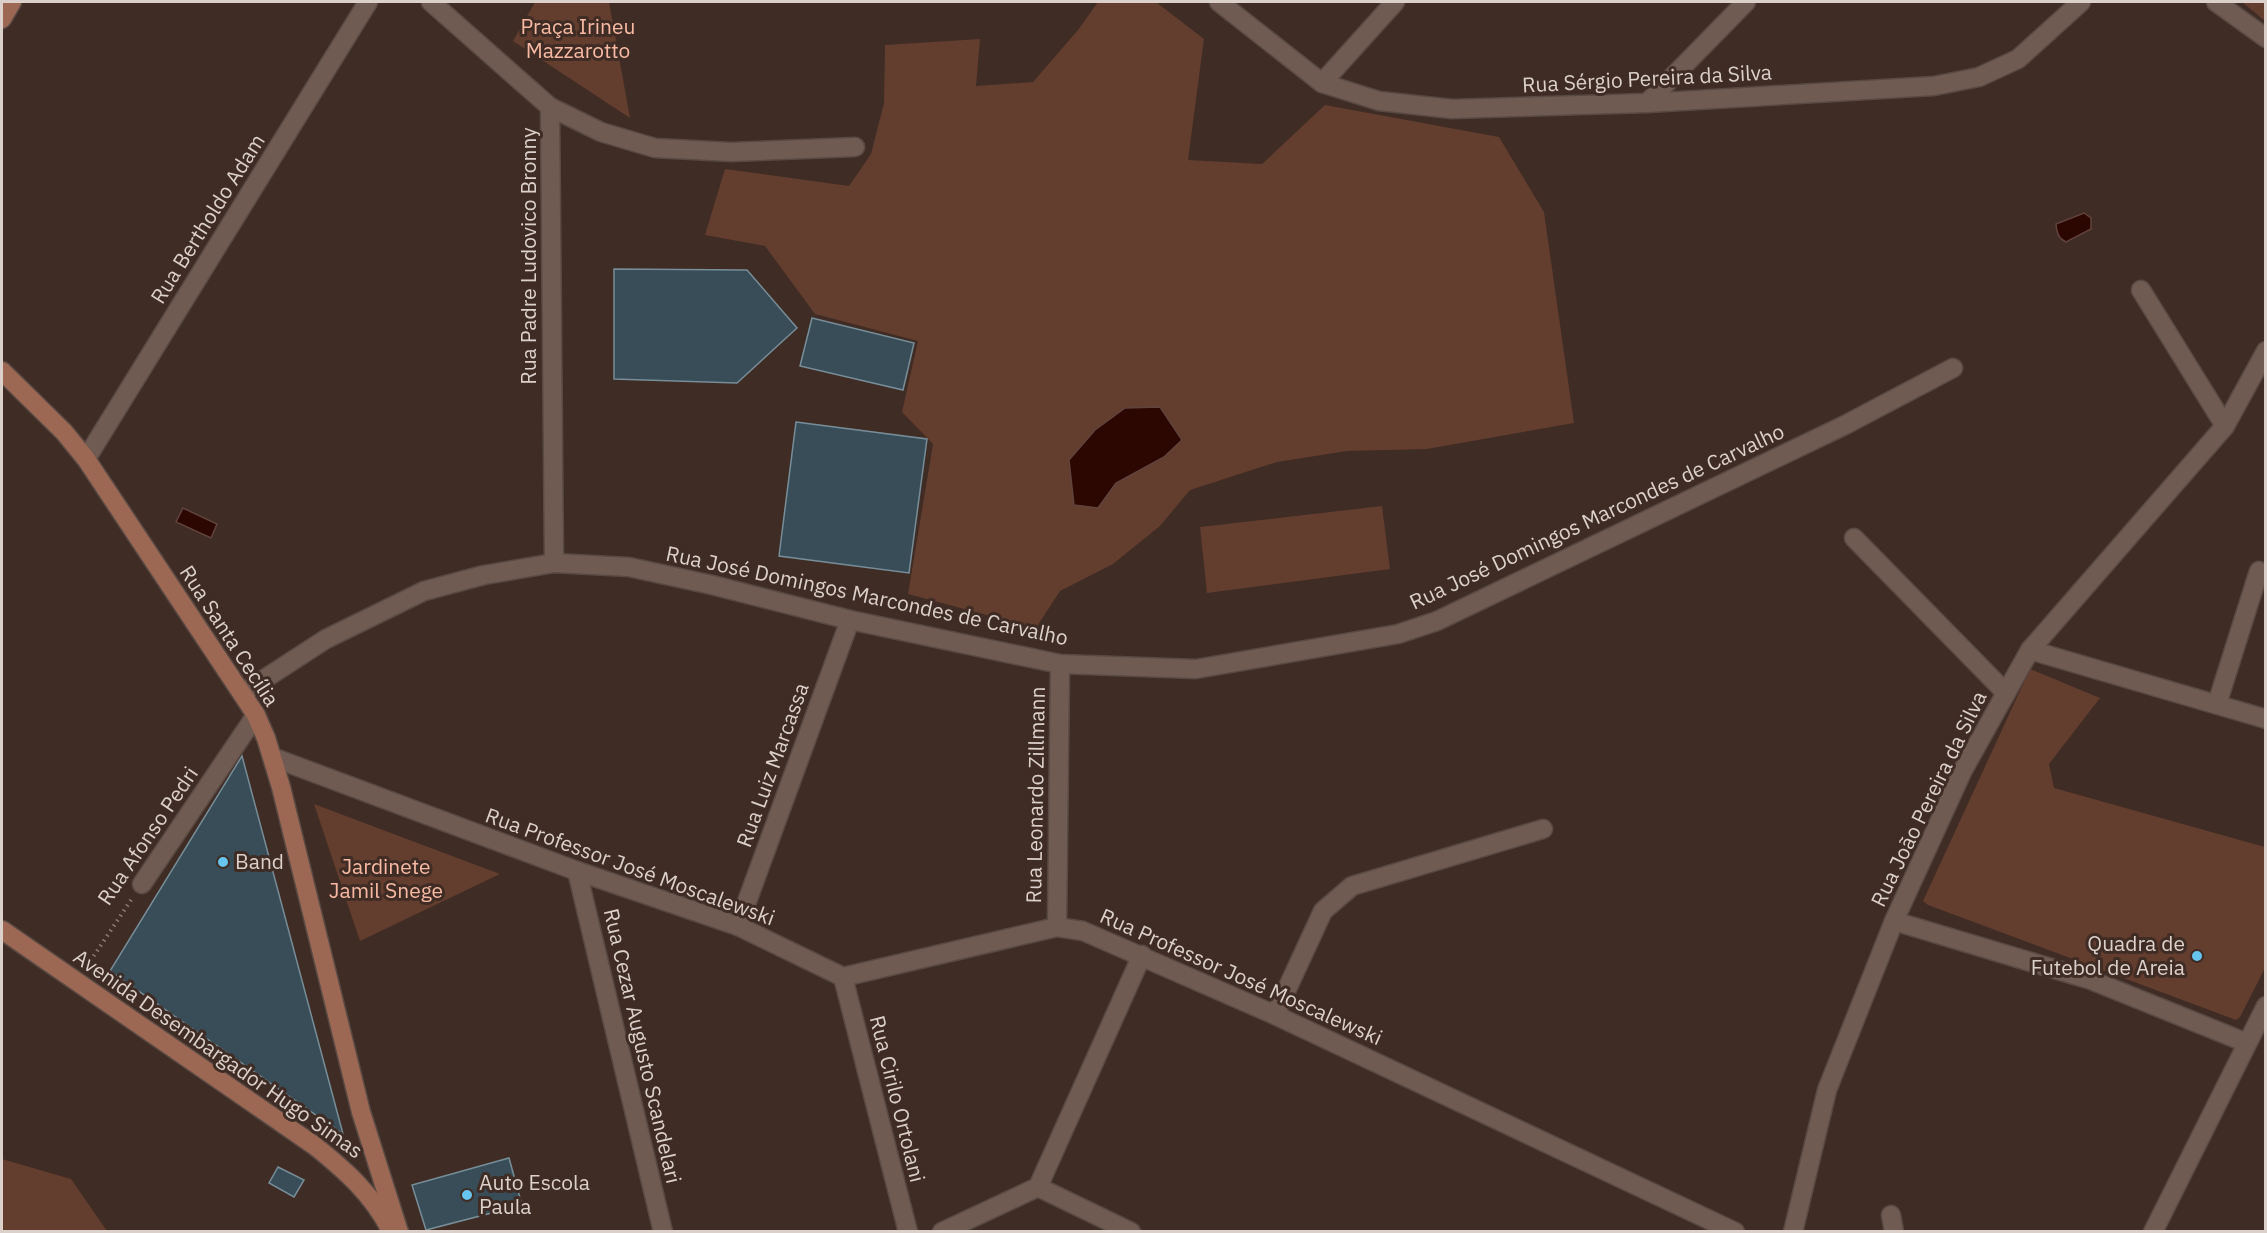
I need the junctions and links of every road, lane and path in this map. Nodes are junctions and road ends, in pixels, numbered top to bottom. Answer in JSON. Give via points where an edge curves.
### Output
{"nodes":[{"id":1,"x":12,"y":2,"type":"edge"},
{"id":2,"x":368,"y":2,"type":"edge"},
{"id":3,"x":431,"y":2,"type":"edge"},
{"id":4,"x":1219,"y":2,"type":"edge"},
{"id":5,"x":1395,"y":2,"type":"edge"},
{"id":6,"x":1746,"y":2,"type":"edge"},
{"id":7,"x":2081,"y":2,"type":"edge"},
{"id":8,"x":2216,"y":2,"type":"edge"},
{"id":9,"x":2,"y":19,"type":"edge"},
{"id":10,"x":2265,"y":38,"type":"edge"},
{"id":11,"x":1322,"y":83,"type":"junction"},
{"id":12,"x":1647,"y":104,"type":"junction"},
{"id":13,"x":550,"y":107,"type":"junction"},
{"id":14,"x":855,"y":147,"type":"dead end"},
{"id":15,"x":2141,"y":290,"type":"dead end"},
{"id":16,"x":2265,"y":351,"type":"edge"},
{"id":17,"x":1953,"y":368,"type":"dead end"},
{"id":18,"x":2,"y":370,"type":"edge"},
{"id":19,"x":2226,"y":426,"type":"junction"},
{"id":20,"x":86,"y":459,"type":"junction"},
{"id":21,"x":1854,"y":538,"type":"dead end"},
{"id":22,"x":554,"y":563,"type":"junction"},
{"id":23,"x":2259,"y":571,"type":"dead end"},
{"id":24,"x":850,"y":620,"type":"junction"},
{"id":25,"x":2030,"y":650,"type":"junction"},
{"id":26,"x":1060,"y":664,"type":"junction"},
{"id":27,"x":243,"y":693,"type":"junction"},
{"id":28,"x":2006,"y":693,"type":"junction"},
{"id":29,"x":2217,"y":705,"type":"junction"},
{"id":30,"x":256,"y":715,"type":"junction"},
{"id":31,"x":2265,"y":719,"type":"edge"},
{"id":32,"x":272,"y":757,"type":"junction"},
{"id":33,"x":1543,"y":829,"type":"dead end"},
{"id":34,"x":577,"y":872,"type":"junction"},
{"id":35,"x":142,"y":884,"type":"joint"},
{"id":36,"x":1894,"y":921,"type":"junction"},
{"id":37,"x":738,"y":926,"type":"junction"},
{"id":38,"x":1057,"y":927,"type":"junction"},
{"id":39,"x":2,"y":930,"type":"edge"},
{"id":40,"x":1142,"y":955,"type":"junction"},
{"id":41,"x":843,"y":977,"type":"junction"},
{"id":42,"x":77,"y":981,"type":"junction"},
{"id":43,"x":2265,"y":1006,"type":"edge"},
{"id":44,"x":1275,"y":1015,"type":"junction"},
{"id":45,"x":2247,"y":1043,"type":"junction"},
{"id":46,"x":361,"y":1112,"type":"junction"},
{"id":47,"x":1038,"y":1187,"type":"junction"},
{"id":48,"x":367,"y":1194,"type":"junction"},
{"id":49,"x":391,"y":1232,"type":"edge"},
{"id":50,"x":399,"y":1232,"type":"edge"},
{"id":51,"x":663,"y":1232,"type":"edge"},
{"id":52,"x":908,"y":1232,"type":"edge"},
{"id":53,"x":942,"y":1232,"type":"edge"},
{"id":54,"x":1131,"y":1232,"type":"edge"},
{"id":55,"x":1735,"y":1232,"type":"edge"},
{"id":56,"x":1792,"y":1232,"type":"edge"},
{"id":57,"x":2153,"y":1232,"type":"edge"}],
"edges":[{"from":1,"to":9,"type":"main road"},
{"from":2,"to":20,"type":"street","name":"Rua Bertholdo Adam"},
{"from":3,"to":13,"type":"street","name":"Rua Padre Ludovico Bronny"},
{"from":4,"to":11,"type":"street","name":"Rua Sérgio Pereira da Silva"},
{"from":5,"to":11,"type":"street"},
{"from":6,"to":12,"type":"street"},
{"from":7,"to":12,"type":"street","name":"Rua Sérgio Pereira da Silva","via":[[2018,58],[1979,77],[1934,86]]},
{"from":8,"to":10,"type":"street"},
{"from":11,"to":12,"type":"street","name":"Rua Sérgio Pereira da Silva","via":[[1379,101],[1452,109]]},
{"from":13,"to":14,"type":"street","via":[[601,132],[655,148],[730,152]]},
{"from":13,"to":22,"type":"street","name":"Rua Padre Ludovico Bronny"},
{"from":15,"to":19,"type":"street"},
{"from":16,"to":19,"type":"street","name":"Rua João Pereira da Silva"},
{"from":17,"to":26,"type":"street","name":"Rua José Domingos Marcondes de Carvalho","via":[[1437,621],[1398,634],[1197,669]]},
{"from":18,"to":20,"type":"main road","name":"Rua Santa Cecília"},
{"from":19,"to":25,"type":"street","name":"Rua João Pereira da Silva"},
{"from":20,"to":27,"type":"main road","name":"Rua Santa Cecília"},
{"from":21,"to":28,"type":"street"},
{"from":22,"to":24,"type":"street","name":"Rua José Domingos Marcondes de Carvalho","via":[[629,567]]},
{"from":22,"to":27,"type":"street","name":"Rua José Domingos Marcondes de Carvalho","via":[[484,575],[424,591],[326,639]]},
{"from":23,"to":29,"type":"street"},
{"from":24,"to":26,"type":"street","name":"Rua José Domingos Marcondes de Carvalho"},
{"from":24,"to":37,"type":"street","name":"Rua Luiz Marcassa"},
{"from":25,"to":28,"type":"street","name":"Rua João Pereira da Silva"},
{"from":25,"to":29,"type":"street"},
{"from":26,"to":38,"type":"street","name":"Rua Leonardo Zillmann"},
{"from":27,"to":30,"type":"main road","name":"Rua Santa Cecília"},
{"from":28,"to":36,"type":"street","name":"Rua João Pereira da Silva","via":[[1964,770]]},
{"from":29,"to":31,"type":"street"},
{"from":30,"to":32,"type":"main road","name":"Rua Santa Cecília"},
{"from":30,"to":35,"type":"street","name":"Rua Afonso Pedri"},
{"from":32,"to":34,"type":"street","name":"Rua Professor José Moscalewski"},
{"from":32,"to":46,"type":"main road","name":"Rua Santa Cecília"},
{"from":33,"to":44,"type":"street","via":[[1352,886],[1323,911]]},
{"from":34,"to":37,"type":"street","name":"Rua Professor José Moscalewski"},
{"from":34,"to":51,"type":"street","name":"Rua Cezar Augusto Scandelari"},
{"from":35,"to":42,"type":"path","name":"Rua Afonso Pedri"},
{"from":36,"to":45,"type":"street","via":[[2091,980]]},
{"from":36,"to":56,"type":"street","name":"Rua João Pereira da Silva","via":[[1827,1090]]},
{"from":37,"to":41,"type":"street","name":"Rua Professor José Moscalewski"},
{"from":38,"to":40,"type":"street","name":"Rua Professor José Moscalewski","via":[[1083,931]]},
{"from":38,"to":41,"type":"street","name":"Rua Professor José Moscalewski"},
{"from":39,"to":42,"type":"main road","name":"Avenida Desembargador Hugo Simas"},
{"from":40,"to":44,"type":"street","name":"Rua Professor José Moscalewski"},
{"from":40,"to":47,"type":"street"},
{"from":41,"to":52,"type":"street","name":"Rua Cirilo Ortolani"},
{"from":42,"to":48,"type":"main road","name":"Avenida Desembargador Hugo Simas","via":[[315,1146]]},
{"from":43,"to":45,"type":"street"},
{"from":44,"to":55,"type":"street","name":"Rua Professor José Moscalewski"},
{"from":45,"to":57,"type":"street"},
{"from":46,"to":48,"type":"main road","name":"Rua Santa Cecília"},
{"from":46,"to":50,"type":"main road","name":"Rua Santa Cecília"},
{"from":47,"to":53,"type":"street"},
{"from":47,"to":54,"type":"street"},
{"from":48,"to":49,"type":"main road","name":"Avenida Desembargador Hugo Simas"}]}
